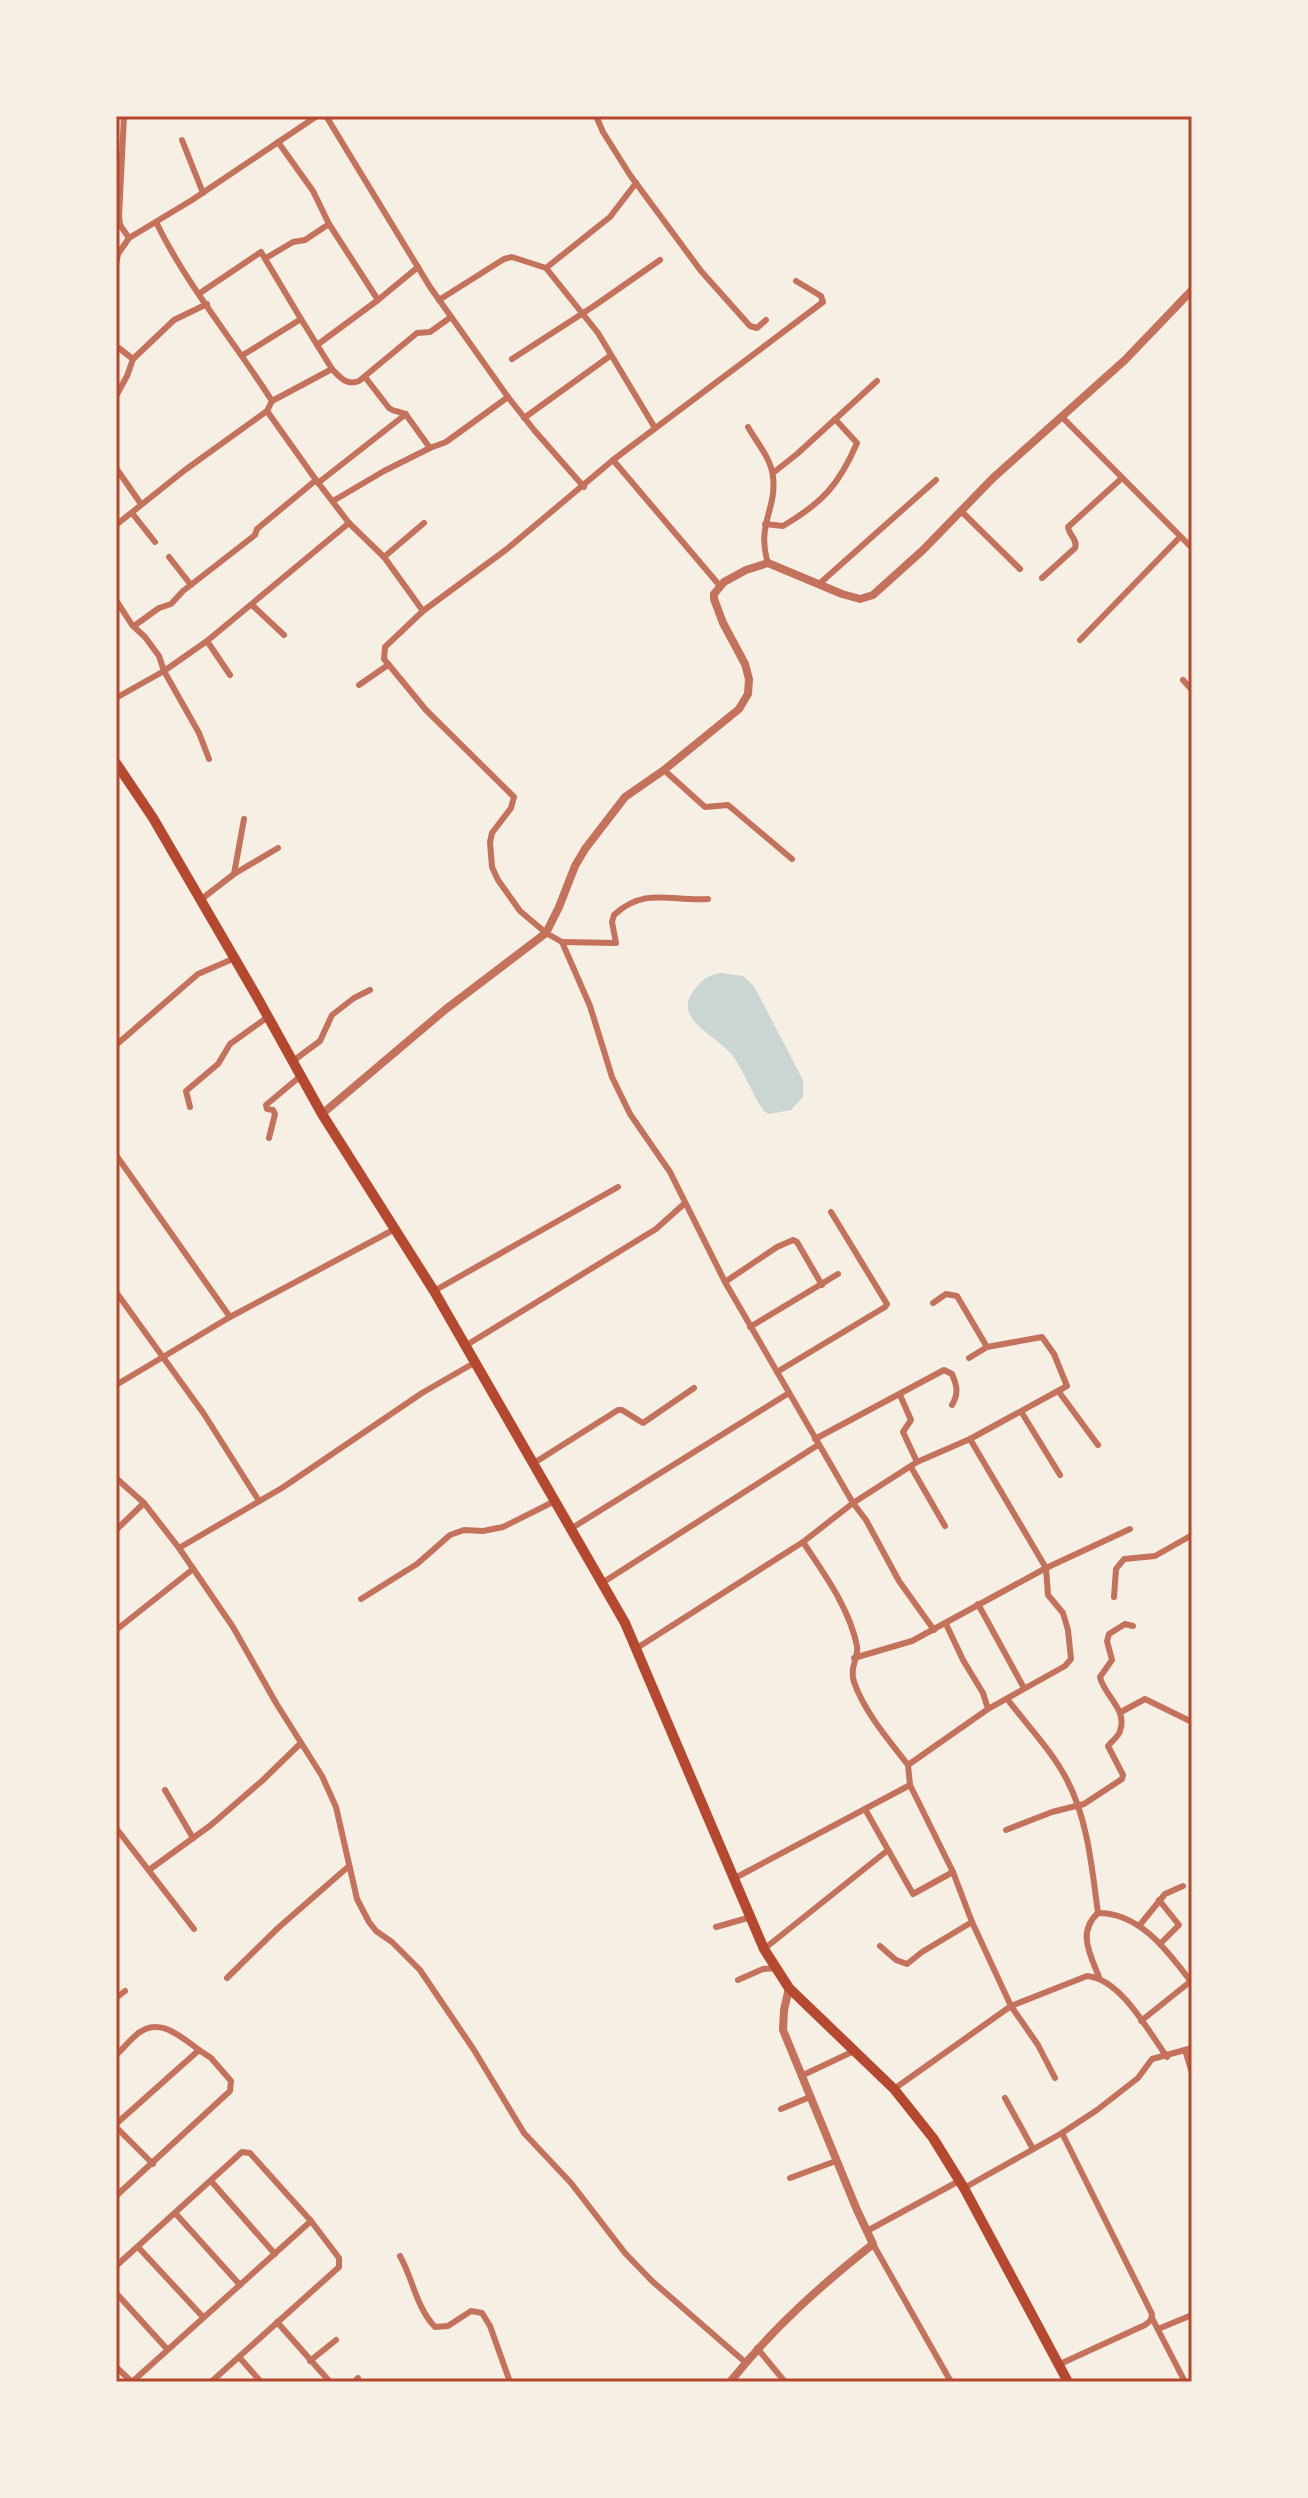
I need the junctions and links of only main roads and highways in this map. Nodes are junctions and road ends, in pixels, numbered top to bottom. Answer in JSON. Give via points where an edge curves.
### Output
{"nodes":[{"id":1,"x":116,"y":763,"type":"edge"},
{"id":2,"x":1068,"y":2382,"type":"edge"}],
"edges":[{"from":1,"to":2,"type":"main road","via":[[572,1528],[637,1648],[764,1949],[789,1988],[894,2089],[933,2138]]}]}
